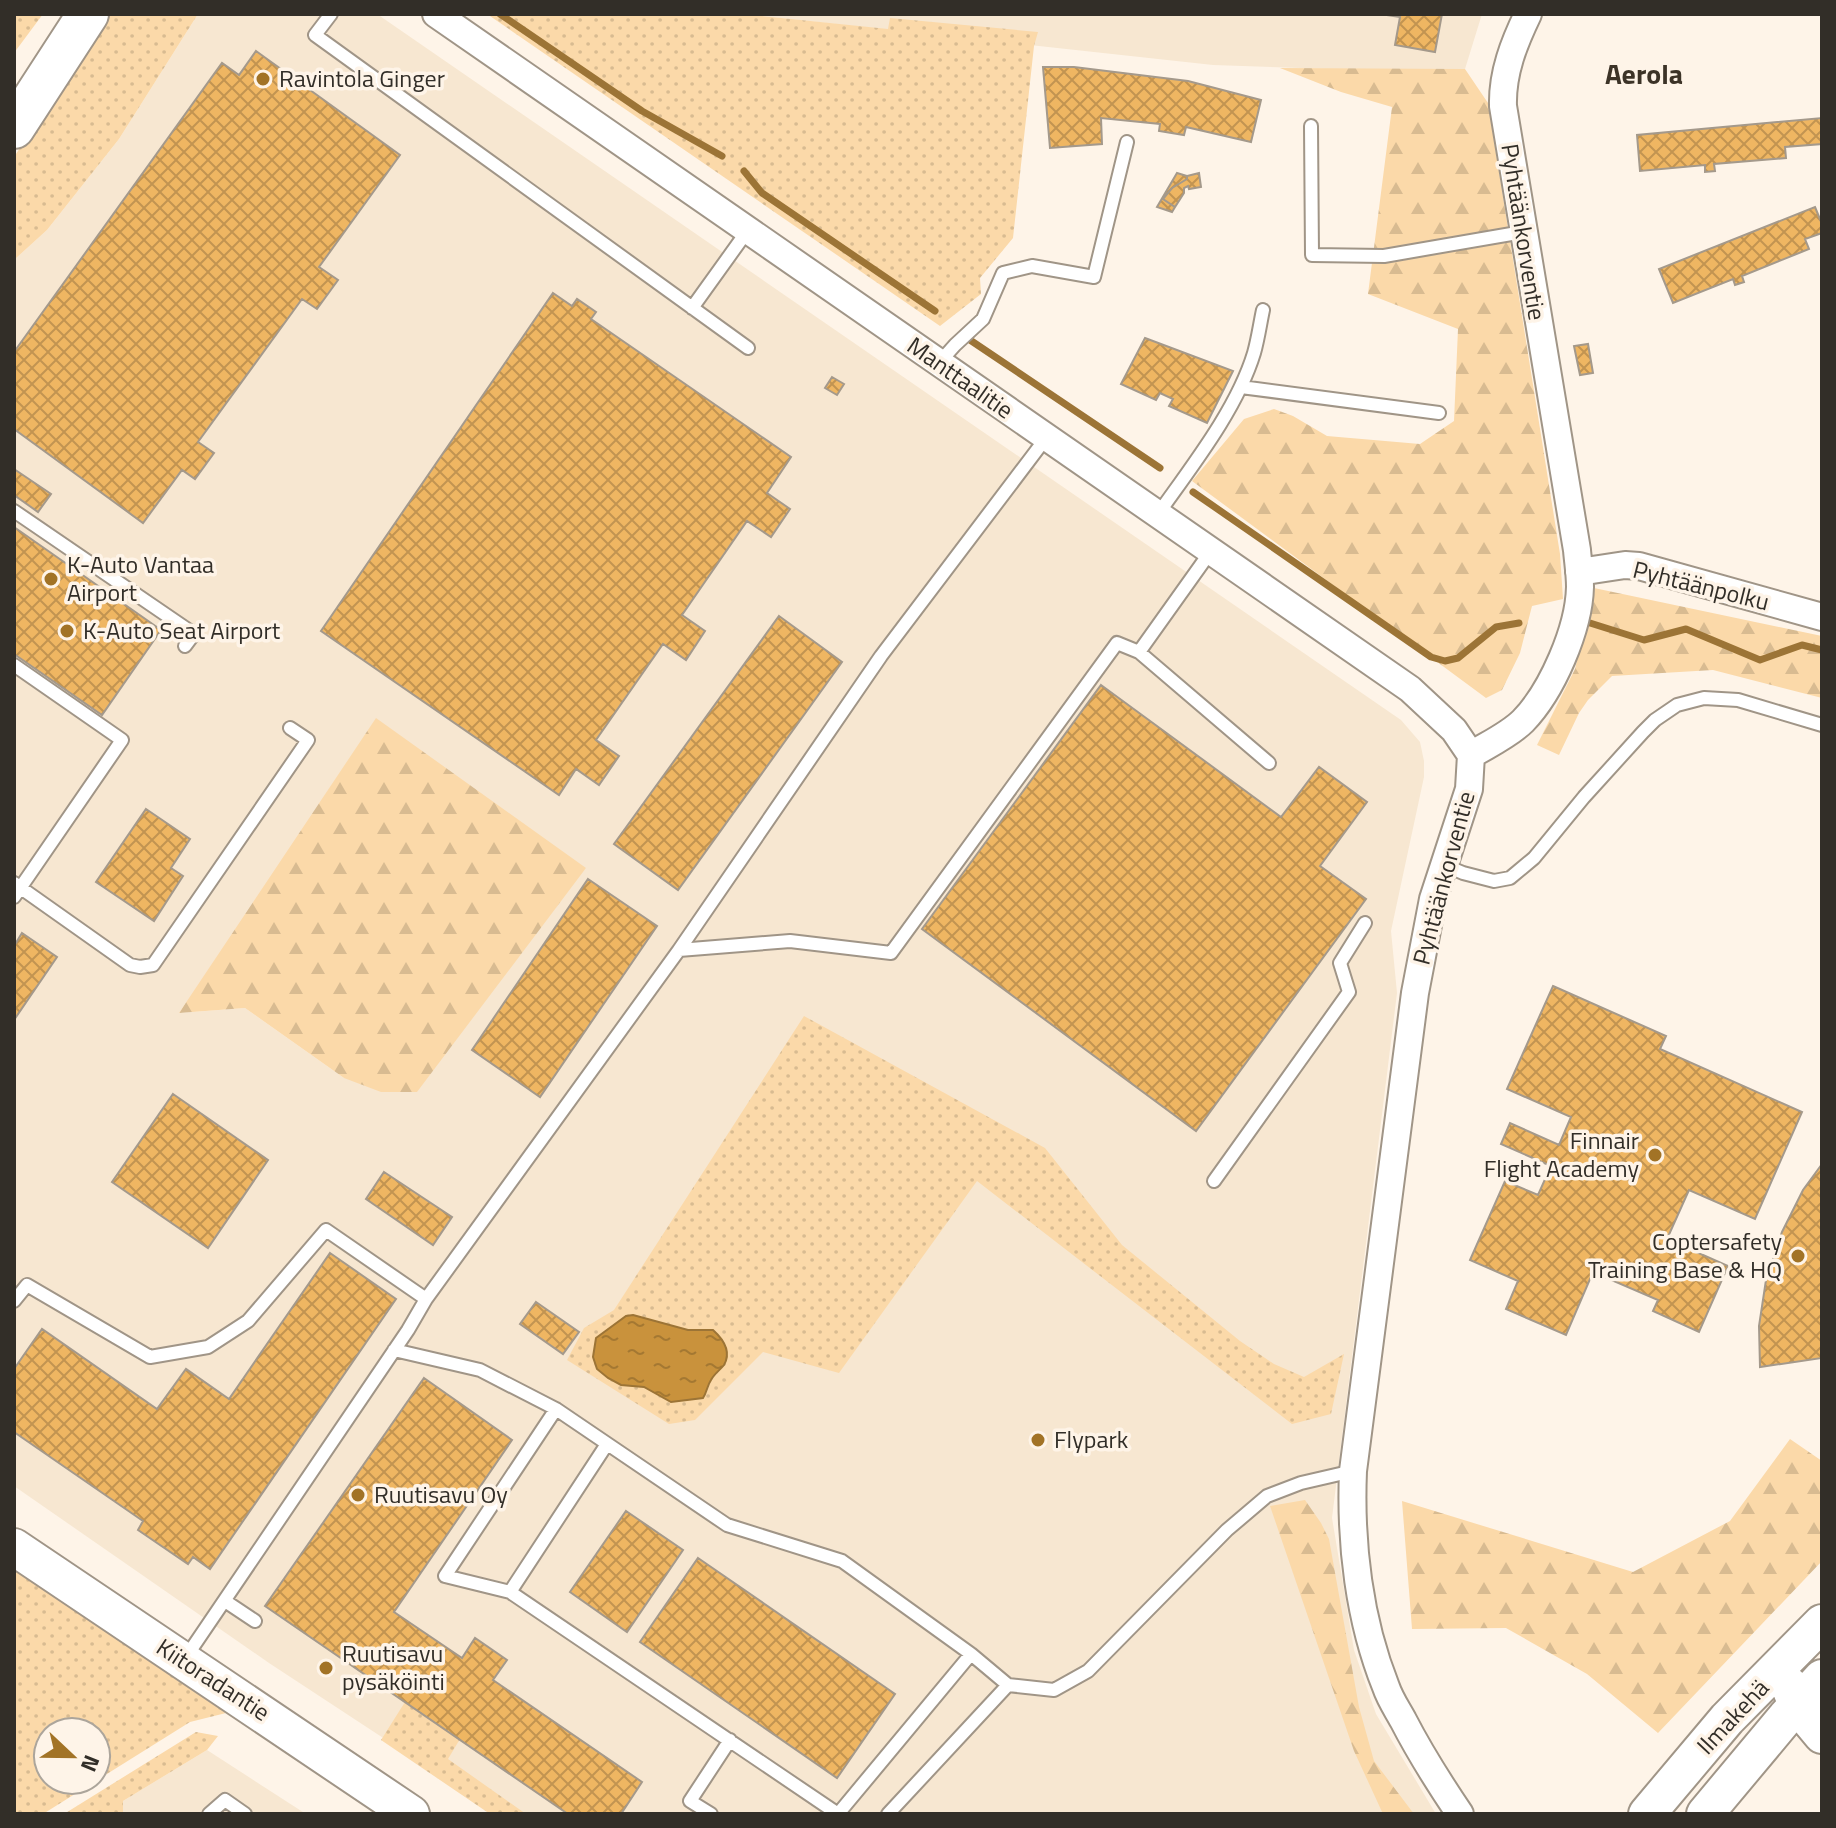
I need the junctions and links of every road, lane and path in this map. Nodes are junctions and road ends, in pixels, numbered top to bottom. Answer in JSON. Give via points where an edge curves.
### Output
{"nodes":[{"id":1,"x":88,"y":14,"type":"edge"},
{"id":2,"x":331,"y":14,"type":"edge"},
{"id":3,"x":436,"y":14,"type":"edge"},
{"id":4,"x":1528,"y":14,"type":"edge"},
{"id":5,"x":44,"y":79,"type":"junction"},
{"id":6,"x":14,"y":113,"type":"edge"},
{"id":7,"x":1311,"y":126,"type":"dead end"},
{"id":8,"x":14,"y":128,"type":"edge"},
{"id":9,"x":1127,"y":142,"type":"dead end"},
{"id":10,"x":748,"y":230,"type":"junction"},
{"id":11,"x":1523,"y":232,"type":"junction"},
{"id":12,"x":692,"y":308,"type":"junction"},
{"id":13,"x":1263,"y":310,"type":"dead end"},
{"id":14,"x":748,"y":348,"type":"dead end"},
{"id":15,"x":938,"y":364,"type":"junction"},
{"id":16,"x":1241,"y":387,"type":"junction"},
{"id":17,"x":1439,"y":413,"type":"dead end"},
{"id":18,"x":1046,"y":438,"type":"junction"},
{"id":19,"x":14,"y":511,"type":"edge"},
{"id":20,"x":1158,"y":514,"type":"junction"},
{"id":21,"x":1211,"y":551,"type":"junction"},
{"id":22,"x":1579,"y":572,"type":"junction"},
{"id":23,"x":1822,"y":617,"type":"edge"},
{"id":24,"x":185,"y":646,"type":"dead end"},
{"id":25,"x":1139,"y":652,"type":"junction"},
{"id":26,"x":14,"y":665,"type":"edge"},
{"id":27,"x":1822,"y":725,"type":"edge"},
{"id":28,"x":290,"y":728,"type":"dead end"},
{"id":29,"x":1471,"y":755,"type":"junction"},
{"id":30,"x":1269,"y":763,"type":"dead end"},
{"id":31,"x":1444,"y":865,"type":"junction"},
{"id":32,"x":16,"y":889,"type":"edge"},
{"id":33,"x":1365,"y":923,"type":"dead end"},
{"id":34,"x":679,"y":950,"type":"junction"},
{"id":35,"x":1214,"y":1181,"type":"dead end"},
{"id":36,"x":426,"y":1299,"type":"junction"},
{"id":37,"x":14,"y":1301,"type":"edge"},
{"id":38,"x":394,"y":1350,"type":"junction"},
{"id":39,"x":556,"y":1409,"type":"junction"},
{"id":40,"x":607,"y":1444,"type":"junction"},
{"id":41,"x":1353,"y":1471,"type":"junction"},
{"id":42,"x":14,"y":1547,"type":"edge"},
{"id":43,"x":510,"y":1592,"type":"junction"},
{"id":44,"x":225,"y":1601,"type":"junction"},
{"id":45,"x":255,"y":1621,"type":"dead end"},
{"id":46,"x":1822,"y":1623,"type":"edge"},
{"id":47,"x":971,"y":1654,"type":"junction"},
{"id":48,"x":183,"y":1661,"type":"junction"},
{"id":49,"x":1781,"y":1665,"type":"junction"},
{"id":50,"x":1008,"y":1685,"type":"junction"},
{"id":51,"x":1815,"y":1687,"type":"edge"},
{"id":52,"x":1822,"y":1735,"type":"edge"},
{"id":53,"x":730,"y":1740,"type":"junction"},
{"id":54,"x":406,"y":1813,"type":"edge"},
{"id":55,"x":209,"y":1814,"type":"edge"},
{"id":56,"x":245,"y":1814,"type":"edge"},
{"id":57,"x":711,"y":1814,"type":"edge"},
{"id":58,"x":838,"y":1814,"type":"edge"},
{"id":59,"x":888,"y":1814,"type":"edge"},
{"id":60,"x":1460,"y":1814,"type":"edge"},
{"id":61,"x":1647,"y":1814,"type":"edge"},
{"id":62,"x":1705,"y":1814,"type":"edge"}],
"edges":[{"from":1,"to":5,"type":"main road"},
{"from":2,"to":12,"type":"lane","via":[[315,35]]},
{"from":3,"to":10,"type":"street","name":"Manttaalitie"},
{"from":4,"to":11,"type":"street","name":"Pyhtäänkorventie","via":[[1502,87]]},
{"from":5,"to":6,"type":"main road"},
{"from":5,"to":8,"type":"main road"},
{"from":7,"to":11,"type":"lane","via":[[1312,255],[1384,256]]},
{"from":9,"to":15,"type":"lane","via":[[1094,277],[1032,266],[1003,273],[983,319]]},
{"from":10,"to":12,"type":"lane"},
{"from":10,"to":15,"type":"street","name":"Manttaalitie"},
{"from":11,"to":22,"type":"street","name":"Pyhtäänkorventie"},
{"from":12,"to":14,"type":"lane"},
{"from":13,"to":16,"type":"lane"},
{"from":15,"to":18,"type":"street","name":"Manttaalitie"},
{"from":16,"to":17,"type":"lane"},
{"from":16,"to":20,"type":"lane"},
{"from":18,"to":20,"type":"street","name":"Manttaalitie"},
{"from":18,"to":34,"type":"lane","via":[[881,656]]},
{"from":19,"to":24,"type":"lane","via":[[194,634]]},
{"from":20,"to":21,"type":"street","name":"Manttaalitie"},
{"from":21,"to":25,"type":"lane"},
{"from":21,"to":29,"type":"street","name":"Manttaalitie","via":[[1410,689],[1454,730]]},
{"from":22,"to":23,"type":"street","name":"Pyhtäänpolku","via":[[1639,566]]},
{"from":22,"to":29,"type":"street","name":"Pyhtäänkorventie","via":[[1579,604],[1571,632],[1545,690],[1521,723]]},
{"from":25,"to":30,"type":"lane"},
{"from":25,"to":34,"type":"lane","via":[[1117,643],[891,953],[790,941]]},
{"from":26,"to":32,"type":"lane","via":[[125,736]]},
{"from":27,"to":31,"type":"lane","via":[[1738,700],[1704,698],[1677,705],[1643,732],[1534,858],[1510,878],[1494,881]]},
{"from":28,"to":32,"type":"lane","via":[[308,740],[153,965],[130,965]]},
{"from":29,"to":31,"type":"street","name":"Pyhtäänkorventie","via":[[1469,789]]},
{"from":31,"to":41,"type":"street","name":"Pyhtäänkorventie","via":[[1415,993]]},
{"from":33,"to":35,"type":"lane","via":[[1340,963],[1349,992]]},
{"from":34,"to":36,"type":"lane"},
{"from":36,"to":37,"type":"lane","via":[[326,1230],[248,1321],[208,1347],[150,1357],[27,1285]]},
{"from":36,"to":38,"type":"lane"},
{"from":38,"to":39,"type":"lane","via":[[480,1370]]},
{"from":38,"to":44,"type":"lane"},
{"from":39,"to":40,"type":"lane"},
{"from":39,"to":43,"type":"lane","via":[[445,1576]]},
{"from":40,"to":43,"type":"lane"},
{"from":40,"to":47,"type":"lane","via":[[727,1525],[842,1561]]},
{"from":41,"to":50,"type":"lane","via":[[1267,1496],[1088,1671],[1054,1690]]},
{"from":41,"to":60,"type":"street","name":"Pyhtäänkorventie","via":[[1356,1558],[1366,1623],[1386,1688]]},
{"from":42,"to":48,"type":"main road","name":"Kiitoradantie"},
{"from":43,"to":53,"type":"lane"},
{"from":44,"to":45,"type":"lane"},
{"from":44,"to":48,"type":"lane"},
{"from":46,"to":49,"type":"main road","name":"Ilmakehä"},
{"from":47,"to":50,"type":"lane"},
{"from":47,"to":58,"type":"lane"},
{"from":48,"to":54,"type":"main road","name":"Kiitoradantie"},
{"from":49,"to":51,"type":"main road"},
{"from":49,"to":61,"type":"main road","name":"Ilmakehä","via":[[1727,1719]]},
{"from":50,"to":59,"type":"lane"},
{"from":51,"to":52,"type":"main road"},
{"from":51,"to":62,"type":"main road","name":"Ilmakehä"},
{"from":53,"to":57,"type":"lane","via":[[690,1801]]},
{"from":53,"to":58,"type":"lane"},
{"from":55,"to":56,"type":"lane","via":[[225,1800]]}]}
